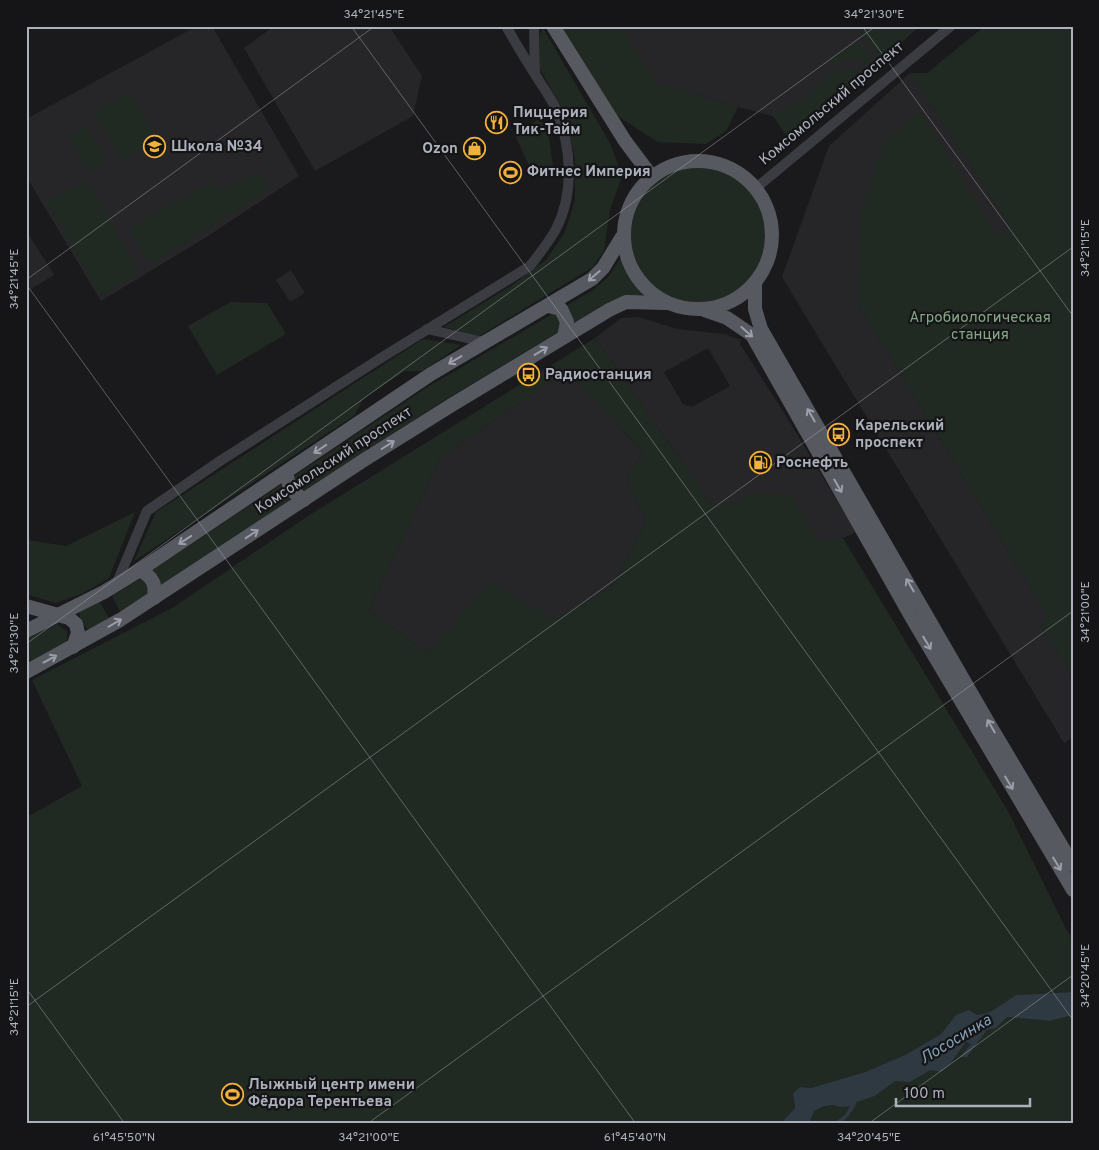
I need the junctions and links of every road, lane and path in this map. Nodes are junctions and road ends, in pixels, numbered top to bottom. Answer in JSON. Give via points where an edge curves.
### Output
{"nodes":[{"id":1,"x":506,"y":26,"type":"edge"},
{"id":2,"x":534,"y":26,"type":"edge"},
{"id":3,"x":553,"y":26,"type":"edge"},
{"id":4,"x":951,"y":26,"type":"edge"},
{"id":5,"x":535,"y":75,"type":"junction"},
{"id":6,"x":652,"y":177,"type":"junction"},
{"id":7,"x":756,"y":188,"type":"junction"},
{"id":8,"x":622,"y":237,"type":"junction"},
{"id":9,"x":755,"y":284,"type":"junction"},
{"id":10,"x":667,"y":303,"type":"junction"},
{"id":11,"x":548,"y":306,"type":"junction"},
{"id":12,"x":704,"y":310,"type":"junction"},
{"id":13,"x":428,"y":329,"type":"junction"},
{"id":14,"x":564,"y":337,"type":"junction"},
{"id":15,"x":484,"y":342,"type":"junction"},
{"id":16,"x":286,"y":472,"type":"junction"},
{"id":17,"x":304,"y":500,"type":"junction"},
{"id":18,"x":140,"y":570,"type":"junction"},
{"id":19,"x":116,"y":585,"type":"junction"},
{"id":20,"x":154,"y":598,"type":"junction"},
{"id":21,"x":26,"y":606,"type":"edge"},
{"id":22,"x":58,"y":615,"type":"junction"},
{"id":23,"x":918,"y":615,"type":"junction"},
{"id":24,"x":26,"y":630,"type":"edge"},
{"id":25,"x":73,"y":647,"type":"junction"},
{"id":26,"x":26,"y":672,"type":"edge"},
{"id":27,"x":1046,"y":833,"type":"junction"},
{"id":28,"x":1073,"y":865,"type":"edge"},
{"id":29,"x":1073,"y":890,"type":"edge"}],
"edges":[{"from":1,"to":5,"type":"street"},
{"from":2,"to":5,"type":"street"},
{"from":3,"to":6,"type":"main road","via":[[625,141]]},
{"from":4,"to":7,"type":"street","name":"Комсомольский проспект"},
{"from":5,"to":13,"type":"street","via":[[555,107],[566,145],[568,189],[557,228],[530,266]]},
{"from":6,"to":7,"type":"main road","via":[[670,165],[692,160],[722,164],[736,170]]},
{"from":6,"to":8,"type":"main road","via":[[637,191],[627,209]]},
{"from":7,"to":9,"type":"main road","via":[[768,208],[773,235],[766,266]]},
{"from":8,"to":10,"type":"main road","via":[[626,255],[647,290]]},
{"from":8,"to":11,"type":"main road","name":"Комсомольский проспект","one_way":true,"via":[[603,268],[592,279]]},
{"from":9,"to":12,"type":"main road","via":[[728,304]]},
{"from":23,"to":9,"type":"main road","one_way":true,"via":[[761,329],[755,309]]},
{"from":10,"to":12,"type":"main road"},
{"from":10,"to":14,"type":"main road","name":"Комсомольский проспект","via":[[626,302]]},
{"from":11,"to":14,"type":"main road","via":[[561,310],[568,322]]},
{"from":11,"to":15,"type":"main road","name":"Комсомольский проспект"},
{"from":12,"to":23,"type":"main road","one_way":true,"via":[[728,318],[752,335]]},
{"from":13,"to":15,"type":"street"},
{"from":13,"to":19,"type":"street","via":[[146,511]]},
{"from":17,"to":14,"type":"main road","name":"Комсомольский проспект","one_way":true},
{"from":15,"to":16,"type":"main road","name":"Комсомольский проспект","one_way":true},
{"from":16,"to":17,"type":"main road","via":[[290,489]]},
{"from":16,"to":18,"type":"main road","name":"Комсомольский проспект","one_way":true},
{"from":20,"to":17,"type":"main road","name":"Комсомольский проспект","one_way":true},
{"from":18,"to":19,"type":"main road","name":"Комсомольский проспект"},
{"from":18,"to":20,"type":"main road","via":[[153,580],[156,587]]},
{"from":19,"to":22,"type":"main road","name":"Комсомольский проспект"},
{"from":25,"to":20,"type":"main road","name":"Комсомольский проспект","one_way":true},
{"from":21,"to":22,"type":"main road"},
{"from":22,"to":24,"type":"main road","name":"Комсомольский проспект"},
{"from":22,"to":25,"type":"main road","via":[[76,624],[78,634]]},
{"from":23,"to":27,"type":"main road"},
{"from":26,"to":25,"type":"main road","name":"Комсомольский проспект","one_way":true},
{"from":27,"to":28,"type":"main road"},
{"from":27,"to":29,"type":"main road","one_way":true}]}
